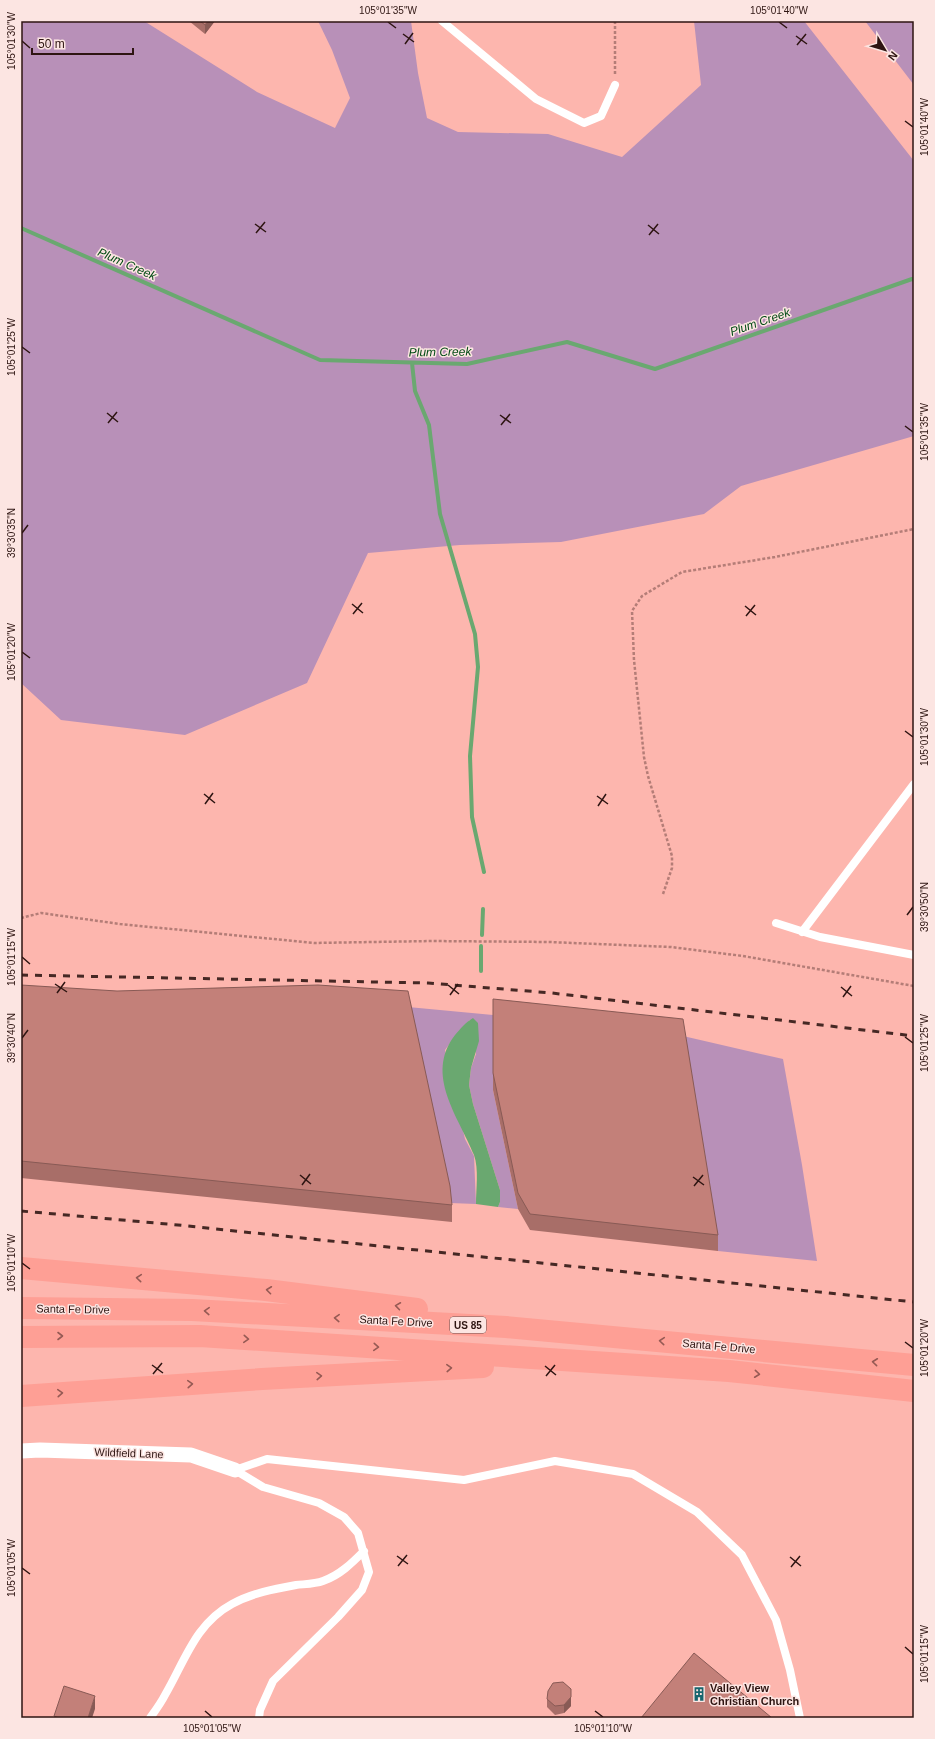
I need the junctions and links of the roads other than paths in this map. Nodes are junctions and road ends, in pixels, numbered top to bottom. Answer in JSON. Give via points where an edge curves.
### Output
{"nodes":[{"id":1,"x":442,"y":21,"type":"edge"},
{"id":2,"x":615,"y":85,"type":"road end"},
{"id":3,"x":914,"y":784,"type":"edge"},
{"id":4,"x":776,"y":923,"type":"dead end"},
{"id":5,"x":802,"y":932,"type":"junction"},
{"id":6,"x":914,"y":955,"type":"edge"},
{"id":7,"x":21,"y":1268,"type":"edge"},
{"id":8,"x":21,"y":1308,"type":"edge"},
{"id":9,"x":575,"y":1333,"type":"junction"},
{"id":10,"x":21,"y":1337,"type":"edge"},
{"id":11,"x":914,"y":1365,"type":"edge"},
{"id":12,"x":729,"y":1371,"type":"junction"},
{"id":13,"x":914,"y":1391,"type":"edge"},
{"id":14,"x":21,"y":1396,"type":"edge"},
{"id":15,"x":21,"y":1451,"type":"edge"},
{"id":16,"x":235,"y":1470,"type":"junction"},
{"id":17,"x":364,"y":1551,"type":"junction"},
{"id":18,"x":150,"y":1718,"type":"edge"},
{"id":19,"x":260,"y":1718,"type":"edge"},
{"id":20,"x":800,"y":1718,"type":"edge"}],
"edges":[{"from":1,"to":2,"type":"lane","via":[[536,99],[584,123],[602,116]]},
{"from":3,"to":5,"type":"lane"},
{"from":4,"to":5,"type":"lane"},
{"from":5,"to":6,"type":"lane"},
{"from":9,"to":7,"type":"highway","one_way":true,"via":[[490,1319],[266,1290]]},
{"from":9,"to":8,"type":"highway","name":"Santa Fe Drive","number":"US 85","one_way":true,"via":[[192,1310]]},
{"from":11,"to":9,"type":"highway","name":"Santa Fe Drive","number":"US 85","one_way":true},
{"from":10,"to":12,"type":"highway","one_way":true,"via":[[200,1336]]},
{"from":12,"to":13,"type":"highway","one_way":true},
{"from":14,"to":12,"type":"highway","one_way":true,"via":[[467,1367]]},
{"from":15,"to":16,"type":"street","name":"Wildfield Lane","via":[[191,1455]]},
{"from":16,"to":17,"type":"lane","via":[[263,1488],[319,1503],[344,1517],[358,1533]]},
{"from":16,"to":20,"type":"lane","via":[[267,1459],[464,1480],[555,1461],[633,1474],[697,1512],[742,1556],[776,1620]]},
{"from":17,"to":18,"type":"lane","via":[[347,1568],[322,1582],[250,1595],[231,1604],[212,1619],[196,1638],[165,1696]]},
{"from":17,"to":19,"type":"lane","via":[[369,1572],[362,1590],[273,1682],[260,1710]]}]}
